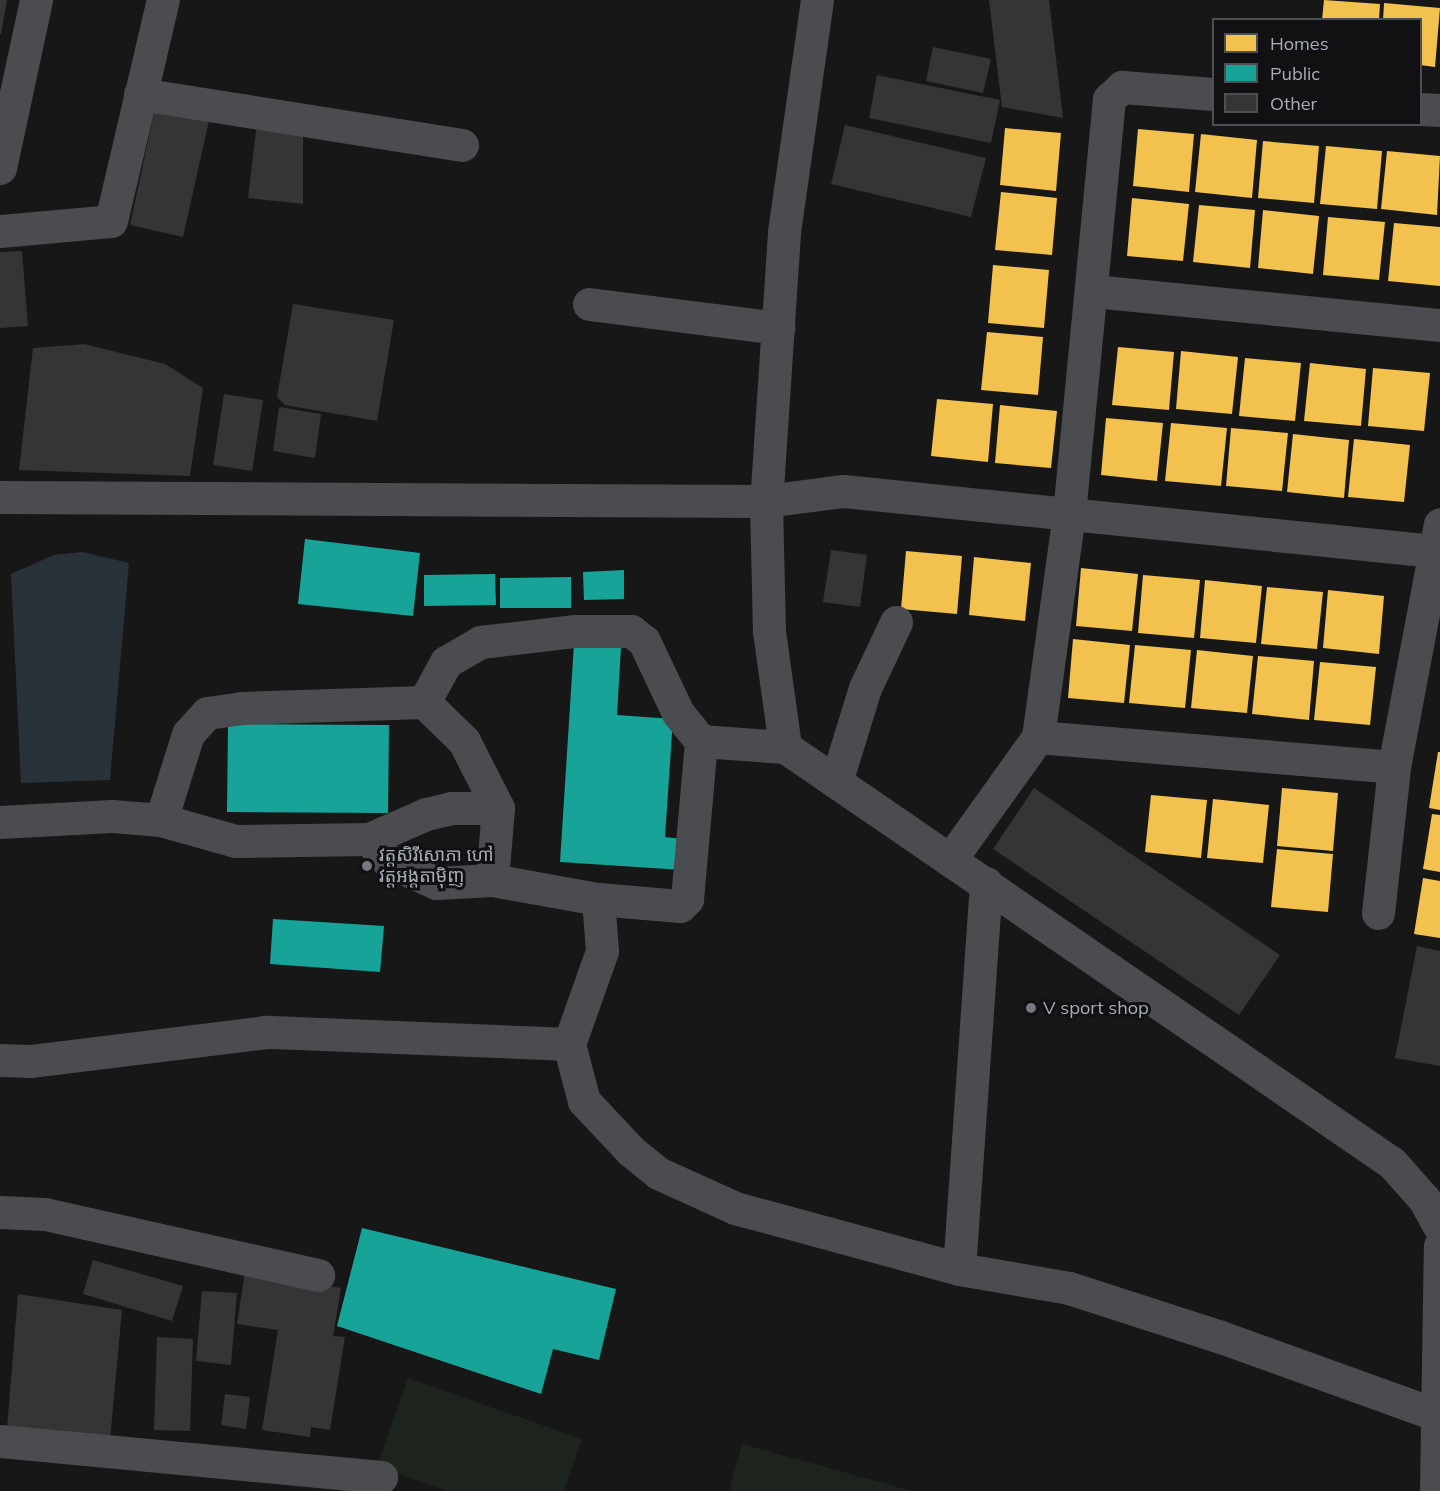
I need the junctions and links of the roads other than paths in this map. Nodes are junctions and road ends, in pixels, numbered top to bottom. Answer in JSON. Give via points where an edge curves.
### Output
{"nodes":[{"id":1,"x":36,"y":0,"type":"edge"},
{"id":2,"x":163,"y":0,"type":"edge"},
{"id":3,"x":817,"y":0,"type":"edge"},
{"id":4,"x":1212,"y":93,"type":"edge"},
{"id":5,"x":140,"y":94,"type":"junction"},
{"id":6,"x":1422,"y":109,"type":"edge"},
{"id":7,"x":1440,"y":110,"type":"edge"},
{"id":8,"x":462,"y":145,"type":"dead end"},
{"id":9,"x":0,"y":168,"type":"edge"},
{"id":10,"x":0,"y":231,"type":"edge"},
{"id":11,"x":1093,"y":291,"type":"junction"},
{"id":12,"x":589,"y":304,"type":"dead end"},
{"id":13,"x":1440,"y":325,"type":"edge"},
{"id":14,"x":778,"y":328,"type":"junction"},
{"id":15,"x":0,"y":497,"type":"edge"},
{"id":16,"x":766,"y":501,"type":"junction"},
{"id":17,"x":1069,"y":514,"type":"junction"},
{"id":18,"x":1437,"y":537,"type":"edge"},
{"id":19,"x":896,"y":622,"type":"dead end"},
{"id":20,"x":424,"y":702,"type":"junction"},
{"id":21,"x":1038,"y":737,"type":"junction"},
{"id":22,"x":701,"y":741,"type":"junction"},
{"id":23,"x":785,"y":747,"type":"junction"},
{"id":24,"x":1394,"y":767,"type":"junction"},
{"id":25,"x":836,"y":782,"type":"junction"},
{"id":26,"x":498,"y":808,"type":"junction"},
{"id":27,"x":161,"y":820,"type":"junction"},
{"id":28,"x":0,"y":822,"type":"edge"},
{"id":29,"x":369,"y":839,"type":"junction"},
{"id":30,"x":950,"y":860,"type":"junction"},
{"id":31,"x":492,"y":880,"type":"junction"},
{"id":32,"x":986,"y":883,"type":"junction"},
{"id":33,"x":598,"y":899,"type":"junction"},
{"id":34,"x":1378,"y":913,"type":"dead end"},
{"id":35,"x":569,"y":1044,"type":"junction"},
{"id":36,"x":0,"y":1060,"type":"edge"},
{"id":37,"x":0,"y":1212,"type":"edge"},
{"id":38,"x":1440,"y":1228,"type":"edge"},
{"id":39,"x":1440,"y":1246,"type":"edge"},
{"id":40,"x":959,"y":1269,"type":"junction"},
{"id":41,"x":318,"y":1275,"type":"dead end"},
{"id":42,"x":1438,"y":1415,"type":"junction"},
{"id":43,"x":0,"y":1441,"type":"edge"},
{"id":44,"x":381,"y":1477,"type":"dead end"},
{"id":45,"x":1436,"y":1491,"type":"edge"}],
"edges":[{"from":1,"to":9,"type":"street"},
{"from":2,"to":5,"type":"street"},
{"from":3,"to":14,"type":"street","via":[[784,233]]},
{"from":4,"to":11,"type":"street","via":[[1122,87],[1114,90],[1109,99]]},
{"from":5,"to":8,"type":"street"},
{"from":5,"to":10,"type":"street","via":[[111,221]]},
{"from":6,"to":7,"type":"street"},
{"from":11,"to":13,"type":"street"},
{"from":11,"to":17,"type":"street"},
{"from":12,"to":14,"type":"street"},
{"from":14,"to":16,"type":"street"},
{"from":15,"to":16,"type":"street"},
{"from":16,"to":17,"type":"street","via":[[843,491]]},
{"from":16,"to":23,"type":"street","via":[[769,631]]},
{"from":17,"to":18,"type":"street"},
{"from":17,"to":21,"type":"street"},
{"from":18,"to":24,"type":"street"},
{"from":19,"to":25,"type":"street","via":[[865,688]]},
{"from":20,"to":22,"type":"street","via":[[446,662],[480,642],[575,631],[631,631],[644,640],[678,713]]},
{"from":20,"to":26,"type":"street","via":[[464,741]]},
{"from":20,"to":27,"type":"street","via":[[241,708],[207,713],[188,734]]},
{"from":21,"to":24,"type":"street"},
{"from":21,"to":30,"type":"street"},
{"from":22,"to":23,"type":"street"},
{"from":22,"to":33,"type":"street","via":[[687,899],[680,906]]},
{"from":23,"to":25,"type":"street"},
{"from":24,"to":34,"type":"street"},
{"from":25,"to":30,"type":"street"},
{"from":26,"to":29,"type":"street","via":[[451,808],[426,814]]},
{"from":26,"to":31,"type":"street"},
{"from":27,"to":28,"type":"street","via":[[112,816]]},
{"from":27,"to":29,"type":"street","via":[[235,841]]},
{"from":29,"to":31,"type":"street","via":[[388,861],[436,883]]},
{"from":30,"to":32,"type":"street"},
{"from":31,"to":33,"type":"street"},
{"from":32,"to":38,"type":"street","via":[[1392,1163],[1424,1199]]},
{"from":32,"to":40,"type":"street"},
{"from":33,"to":35,"type":"street","via":[[602,951]]},
{"from":35,"to":36,"type":"street","via":[[266,1032],[30,1061]]},
{"from":35,"to":40,"type":"street","via":[[584,1101],[631,1151],[658,1173],[735,1208]]},
{"from":37,"to":41,"type":"street","via":[[45,1214]]},
{"from":39,"to":42,"type":"street"},
{"from":40,"to":42,"type":"street","via":[[1070,1288]]},
{"from":42,"to":45,"type":"street"},
{"from":43,"to":44,"type":"street"}]}
